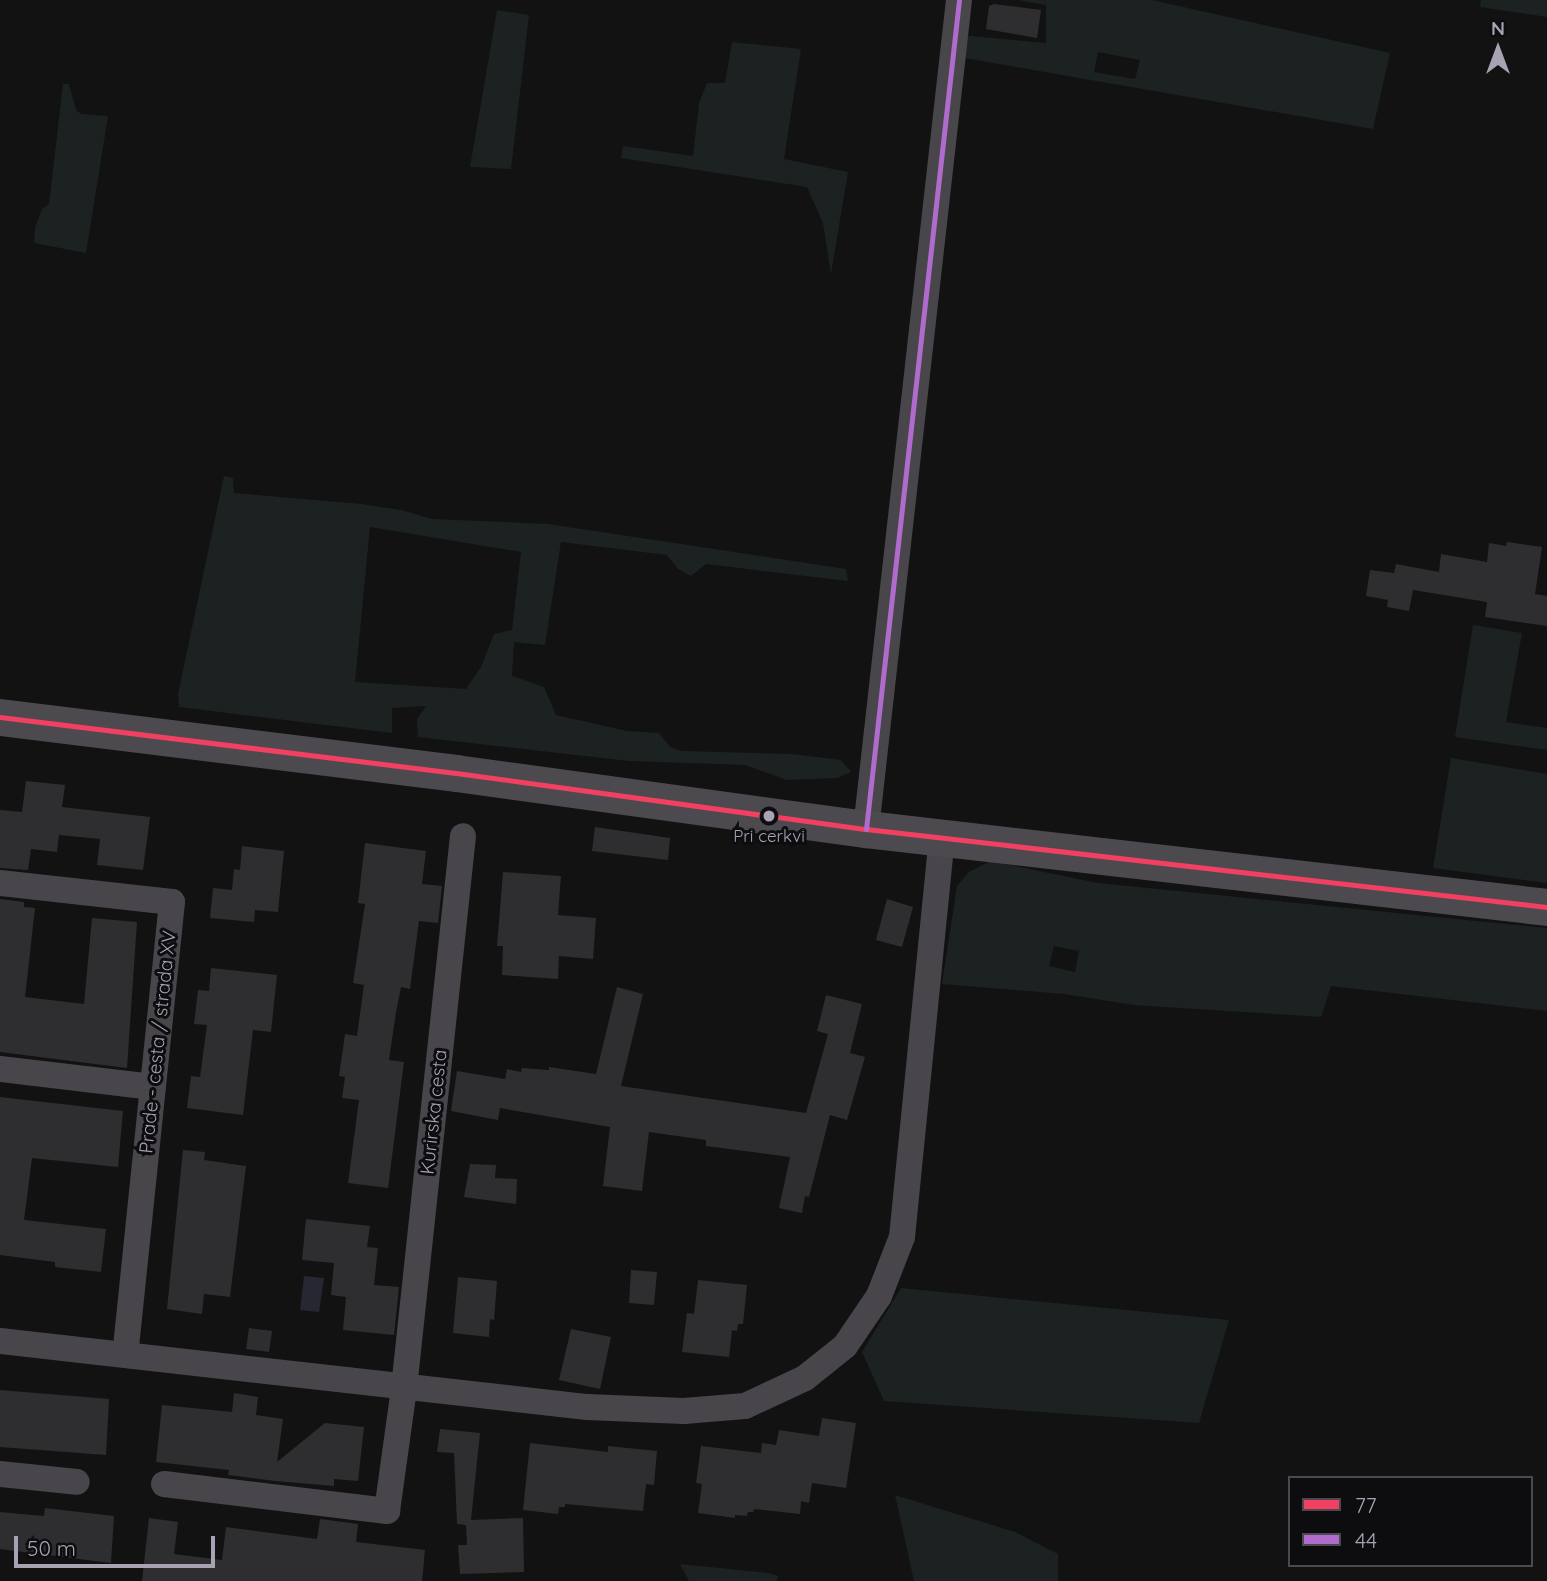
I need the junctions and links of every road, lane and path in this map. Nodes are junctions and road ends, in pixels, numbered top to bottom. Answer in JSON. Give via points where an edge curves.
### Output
{"nodes":[{"id":1,"x":959,"y":0,"type":"edge"},
{"id":2,"x":0,"y":717,"type":"edge"},
{"id":3,"x":866,"y":829,"type":"junction"},
{"id":4,"x":463,"y":836,"type":"dead end"},
{"id":5,"x":942,"y":838,"type":"junction"},
{"id":6,"x":0,"y":883,"type":"edge"},
{"id":7,"x":1547,"y":907,"type":"edge"},
{"id":8,"x":0,"y":1069,"type":"edge"},
{"id":9,"x":153,"y":1087,"type":"junction"},
{"id":10,"x":0,"y":1341,"type":"edge"},
{"id":11,"x":125,"y":1355,"type":"junction"},
{"id":12,"x":404,"y":1388,"type":"junction"},
{"id":13,"x":0,"y":1474,"type":"edge"},
{"id":14,"x":76,"y":1482,"type":"dead end"},
{"id":15,"x":164,"y":1484,"type":"dead end"}],
"edges":[{"from":1,"to":3,"type":"street"},
{"from":2,"to":3,"type":"street"},
{"from":3,"to":5,"type":"street"},
{"from":4,"to":12,"type":"street","name":"Kurirska cesta"},
{"from":5,"to":7,"type":"street"},
{"from":5,"to":12,"type":"street","via":[[902,1237],[879,1296],[845,1346],[805,1378],[733,1407],[684,1411],[587,1407]]},
{"from":6,"to":9,"type":"street","name":"Prade - cesta / strada XV","via":[[173,902]]},
{"from":8,"to":9,"type":"street"},
{"from":9,"to":11,"type":"street","name":"Prade - cesta / strada XV"},
{"from":10,"to":11,"type":"street"},
{"from":11,"to":12,"type":"street"},
{"from":12,"to":15,"type":"street","name":"Kurirska cesta","via":[[387,1511]]},
{"from":13,"to":14,"type":"street"}]}
